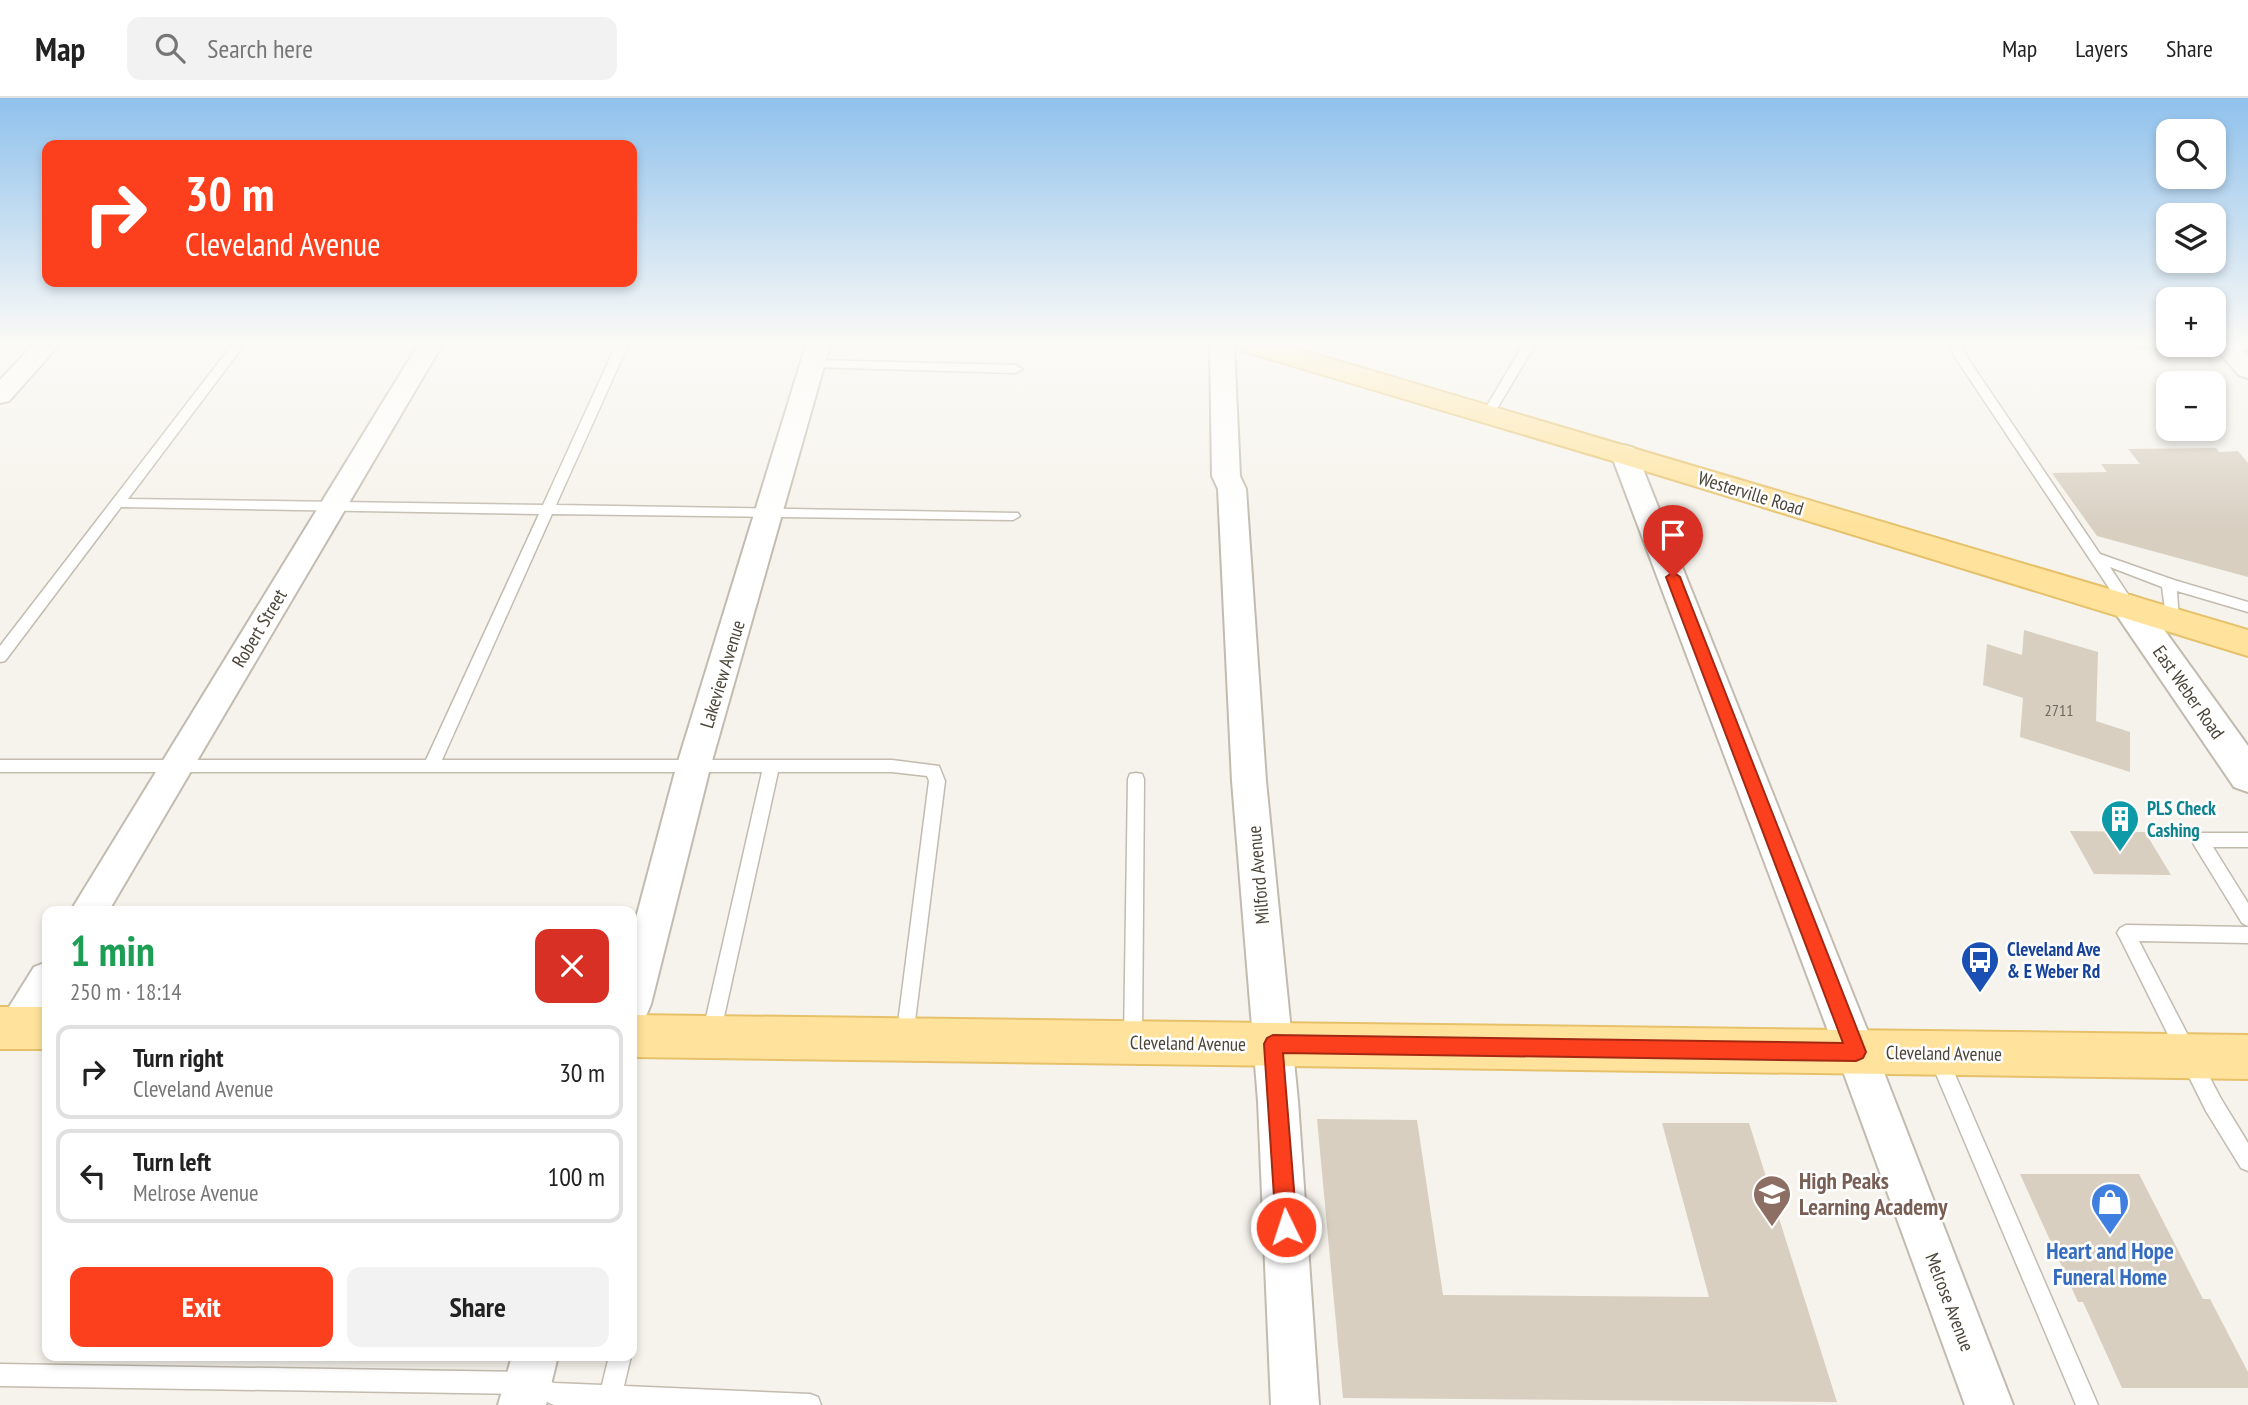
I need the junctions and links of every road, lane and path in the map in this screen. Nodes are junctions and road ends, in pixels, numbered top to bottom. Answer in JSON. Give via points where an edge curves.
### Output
{"nodes":[{"id":1,"x":192,"y":406,"type":"edge"},
{"id":2,"x":393,"y":406,"type":"edge"},
{"id":3,"x":595,"y":406,"type":"edge"},
{"id":4,"x":800,"y":406,"type":"edge"},
{"id":5,"x":1224,"y":406,"type":"edge"},
{"id":6,"x":1461,"y":406,"type":"edge"},
{"id":7,"x":1493,"y":406,"type":"edge"},
{"id":8,"x":1994,"y":406,"type":"edge"},
{"id":9,"x":1488,"y":414,"type":"junction"},
{"id":10,"x":1624,"y":454,"type":"junction"},
{"id":11,"x":120,"y":503,"type":"junction"},
{"id":12,"x":334,"y":505,"type":"junction"},
{"id":13,"x":550,"y":508,"type":"junction"},
{"id":14,"x":770,"y":512,"type":"junction"},
{"id":15,"x":1013,"y":516,"type":"dead end"},
{"id":16,"x":2096,"y":557,"type":"junction"},
{"id":17,"x":2169,"y":584,"type":"junction"},
{"id":18,"x":2248,"y":607,"type":"edge"},
{"id":19,"x":2130,"y":608,"type":"junction"},
{"id":20,"x":2172,"y":621,"type":"junction"},
{"id":21,"x":2248,"y":643,"type":"edge"},
{"id":22,"x":0,"y":657,"type":"edge"},
{"id":23,"x":0,"y":766,"type":"edge"},
{"id":24,"x":176,"y":766,"type":"junction"},
{"id":25,"x":431,"y":767,"type":"junction"},
{"id":26,"x":771,"y":767,"type":"junction"},
{"id":27,"x":693,"y":768,"type":"junction"},
{"id":28,"x":2248,"y":776,"type":"edge"},
{"id":29,"x":1136,"y":779,"type":"dead end"},
{"id":30,"x":2248,"y":840,"type":"edge"},
{"id":31,"x":92,"y":906,"type":"edge"},
{"id":32,"x":2248,"y":918,"type":"edge"},
{"id":33,"x":2248,"y":935,"type":"edge"},
{"id":34,"x":637,"y":985,"type":"edge"},
{"id":35,"x":42,"y":989,"type":"edge"},
{"id":36,"x":22,"y":1028,"type":"edge"},
{"id":37,"x":637,"y":1036,"type":"edge"},
{"id":38,"x":710,"y":1037,"type":"junction"},
{"id":39,"x":905,"y":1040,"type":"junction"},
{"id":40,"x":1133,"y":1042,"type":"junction"},
{"id":41,"x":1273,"y":1044,"type":"junction"},
{"id":42,"x":1856,"y":1052,"type":"junction"},
{"id":43,"x":1936,"y":1053,"type":"junction"},
{"id":44,"x":2189,"y":1056,"type":"junction"},
{"id":45,"x":2248,"y":1057,"type":"edge"},
{"id":46,"x":2248,"y":1161,"type":"edge"},
{"id":47,"x":619,"y":1361,"type":"edge"},
{"id":48,"x":0,"y":1375,"type":"edge"},
{"id":49,"x":528,"y":1381,"type":"edge"},
{"id":50,"x":610,"y":1396,"type":"junction"},
{"id":51,"x":810,"y":1405,"type":"edge"},
{"id":52,"x":1295,"y":1405,"type":"edge"},
{"id":53,"x":1989,"y":1405,"type":"edge"},
{"id":54,"x":2087,"y":1405,"type":"edge"}],
"edges":[{"from":1,"to":11,"type":"lane"},
{"from":2,"to":12,"type":"street","name":"Robert Street"},
{"from":3,"to":13,"type":"lane"},
{"from":4,"to":14,"type":"street","name":"Lakeview Avenue"},
{"from":5,"to":41,"type":"street","name":"Milford Avenue","via":[[1249,780]]},
{"from":6,"to":9,"type":"main road","name":"Westerville Road"},
{"from":7,"to":9,"type":"lane"},
{"from":8,"to":16,"type":"lane"},
{"from":9,"to":10,"type":"main road","name":"Westerville Road"},
{"from":10,"to":19,"type":"main road","name":"Westerville Road"},
{"from":10,"to":42,"type":"street","name":"Melrose Avenue"},
{"from":11,"to":12,"type":"lane"},
{"from":11,"to":22,"type":"lane"},
{"from":12,"to":13,"type":"lane"},
{"from":12,"to":24,"type":"street","name":"Robert Street"},
{"from":13,"to":14,"type":"lane"},
{"from":13,"to":25,"type":"lane"},
{"from":14,"to":15,"type":"lane"},
{"from":14,"to":27,"type":"street","name":"Lakeview Avenue"},
{"from":16,"to":17,"type":"lane"},
{"from":16,"to":19,"type":"lane"},
{"from":17,"to":18,"type":"lane"},
{"from":17,"to":20,"type":"lane"},
{"from":19,"to":20,"type":"main road","name":"Westerville Road"},
{"from":19,"to":28,"type":"street","name":"East Weber Road"},
{"from":20,"to":21,"type":"main road","name":"Westerville Road"},
{"from":23,"to":24,"type":"lane"},
{"from":24,"to":25,"type":"lane"},
{"from":24,"to":31,"type":"street","name":"Robert Street"},
{"from":25,"to":27,"type":"lane"},
{"from":26,"to":27,"type":"lane"},
{"from":26,"to":38,"type":"lane"},
{"from":26,"to":39,"type":"lane","via":[[933,770],[937,781]]},
{"from":27,"to":34,"type":"street","name":"Lakeview Avenue"},
{"from":29,"to":40,"type":"lane"},
{"from":30,"to":32,"type":"lane","via":[[2200,840]]},
{"from":33,"to":44,"type":"lane","via":[[2126,933]]},
{"from":35,"to":36,"type":"street"},
{"from":37,"to":38,"type":"main road","name":"Cleveland Avenue"},
{"from":38,"to":39,"type":"main road","name":"Cleveland Avenue"},
{"from":39,"to":40,"type":"main road","name":"Cleveland Avenue"},
{"from":40,"to":41,"type":"main road","name":"Cleveland Avenue"},
{"from":41,"to":42,"type":"main road","name":"Cleveland Avenue"},
{"from":41,"to":52,"type":"street","name":"Milford Avenue"},
{"from":42,"to":43,"type":"main road","name":"Cleveland Avenue"},
{"from":42,"to":53,"type":"street","name":"Melrose Avenue"},
{"from":43,"to":44,"type":"main road","name":"Cleveland Avenue"},
{"from":43,"to":54,"type":"lane"},
{"from":44,"to":45,"type":"main road","name":"Cleveland Avenue"},
{"from":44,"to":46,"type":"lane"},
{"from":47,"to":50,"type":"lane"},
{"from":48,"to":49,"type":"lane"},
{"from":49,"to":50,"type":"lane","via":[[548,1393]]},
{"from":50,"to":51,"type":"lane"}]}
